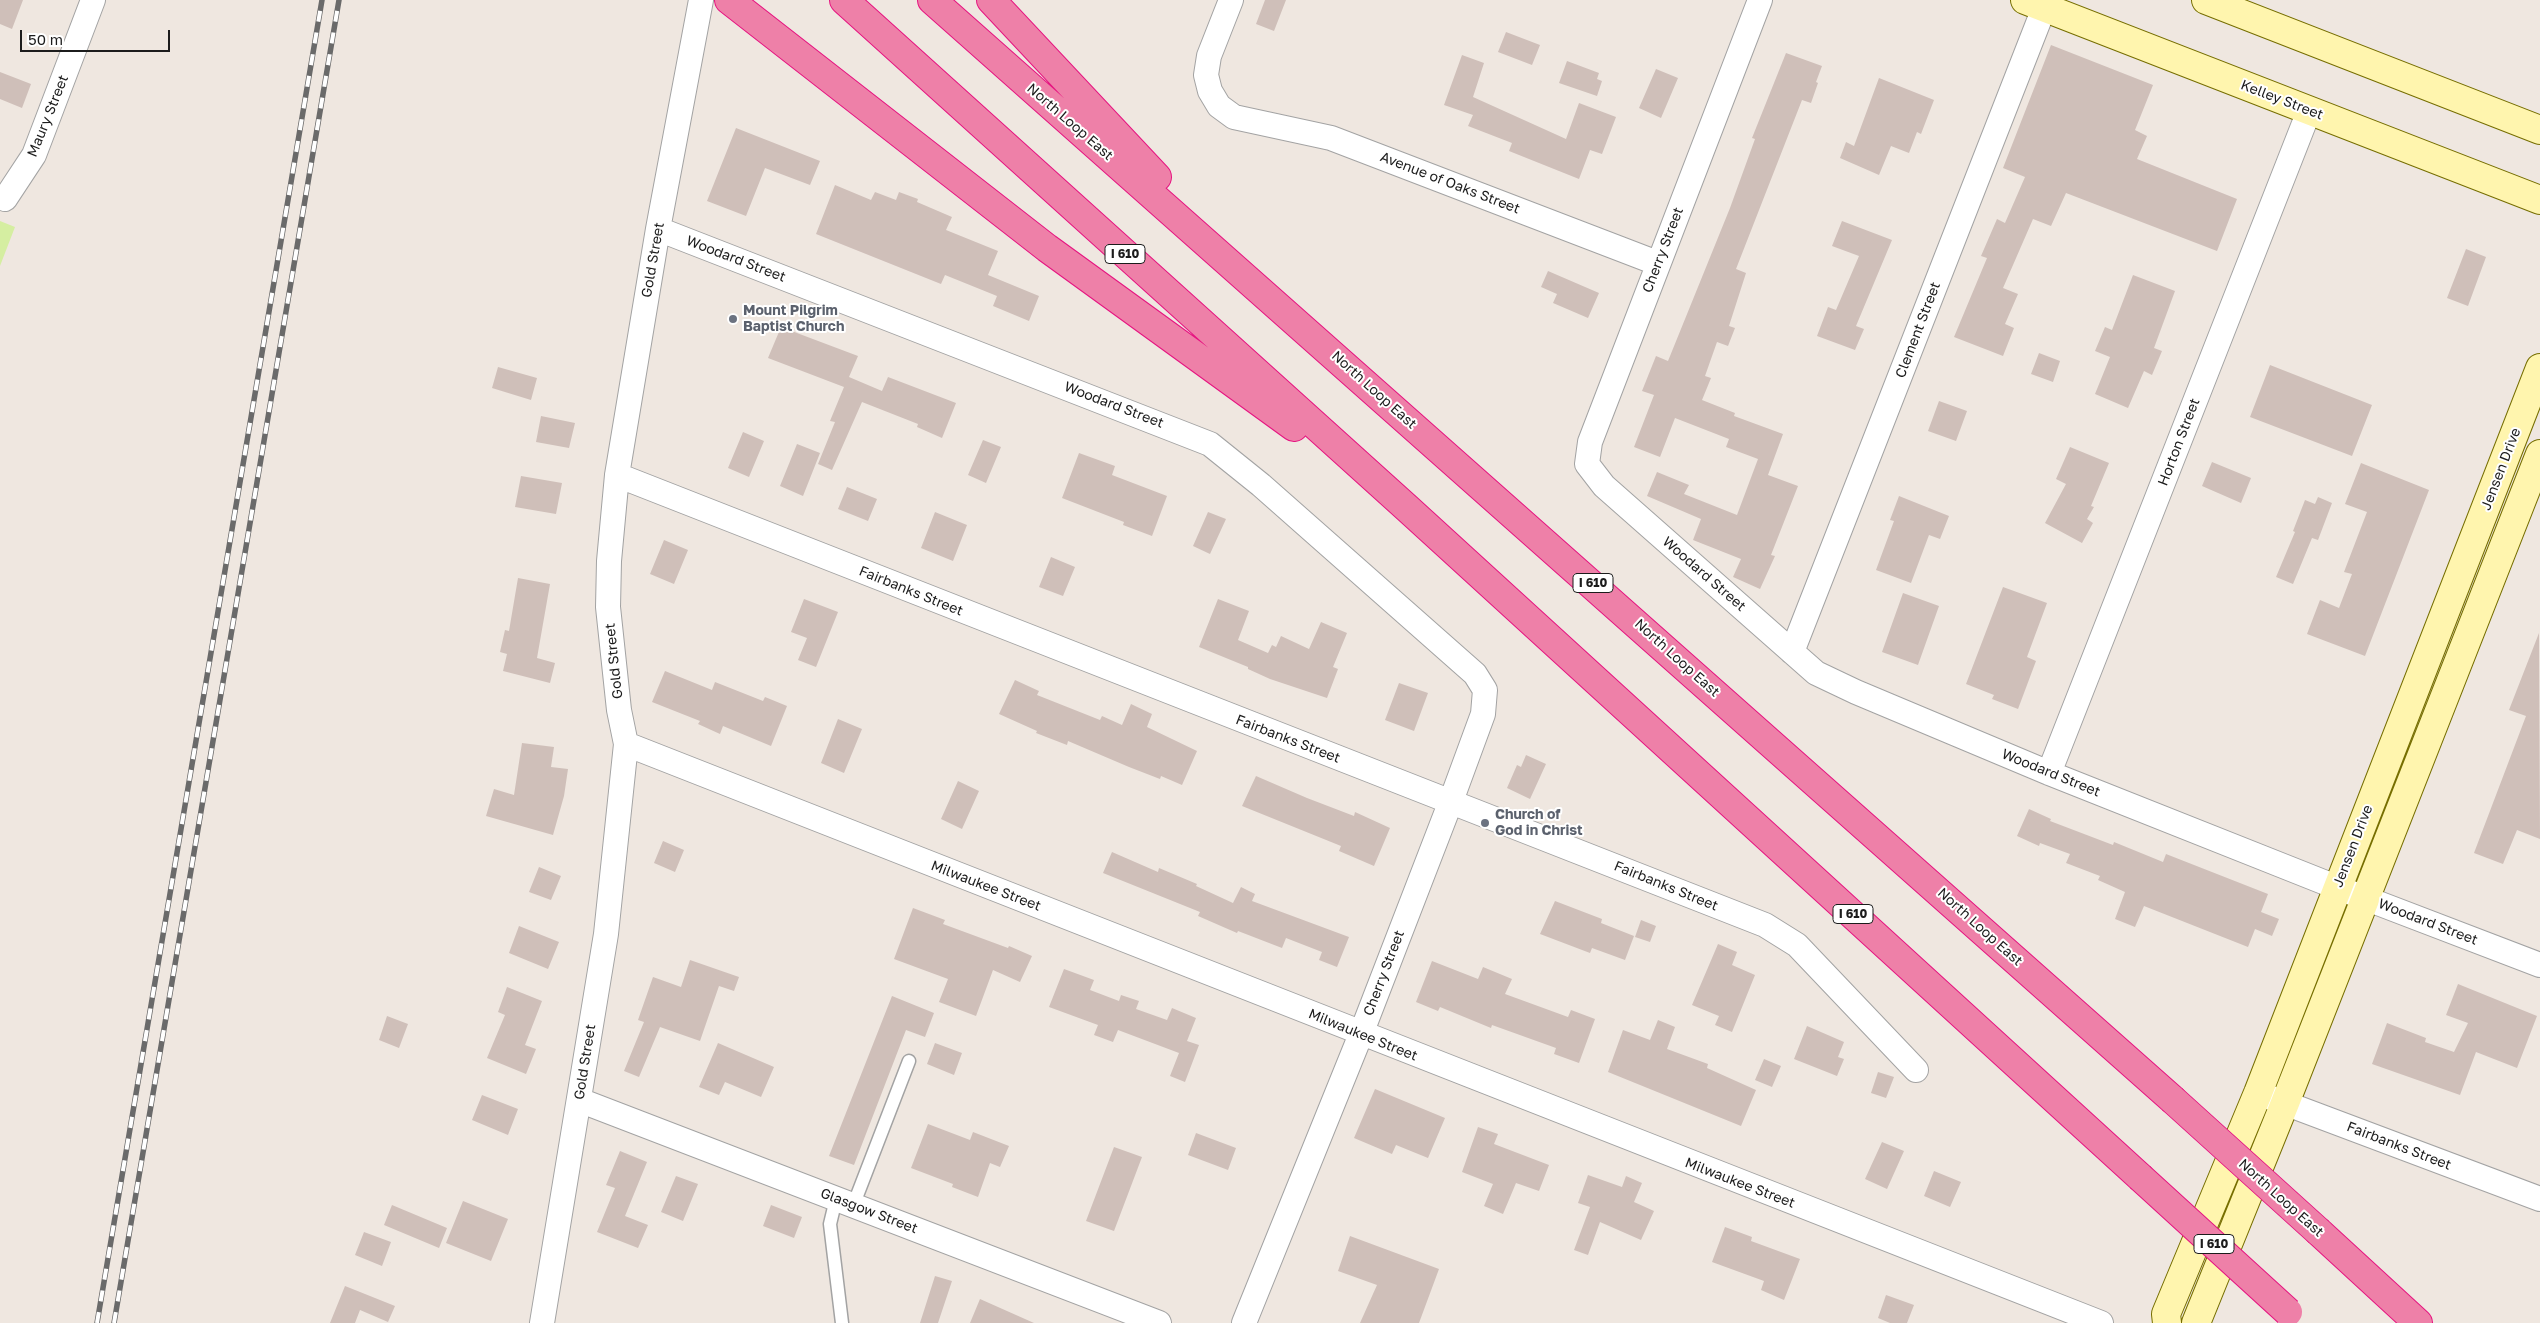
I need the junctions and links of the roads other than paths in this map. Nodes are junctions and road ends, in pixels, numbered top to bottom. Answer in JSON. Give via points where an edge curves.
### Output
{"nodes":[{"id":1,"x":93,"y":0,"type":"edge"},
{"id":2,"x":701,"y":0,"type":"edge"},
{"id":3,"x":729,"y":0,"type":"edge"},
{"id":4,"x":844,"y":0,"type":"edge"},
{"id":5,"x":932,"y":0,"type":"edge"},
{"id":6,"x":991,"y":0,"type":"edge"},
{"id":7,"x":1231,"y":0,"type":"edge"},
{"id":8,"x":1760,"y":0,"type":"edge"},
{"id":9,"x":2206,"y":0,"type":"edge"},
{"id":10,"x":2034,"y":4,"type":"edge"},
{"id":11,"x":2309,"y":111,"type":"junction"},
{"id":12,"x":2540,"y":130,"type":"edge"},
{"id":13,"x":2,"y":198,"type":"edge"},
{"id":14,"x":2540,"y":200,"type":"edge"},
{"id":15,"x":658,"y":229,"type":"junction"},
{"id":16,"x":1657,"y":263,"type":"junction"},
{"id":17,"x":1269,"y":297,"type":"junction"},
{"id":18,"x":2540,"y":368,"type":"edge"},
{"id":19,"x":2540,"y":454,"type":"edge"},
{"id":20,"x":2499,"y":473,"type":"junction"},
{"id":21,"x":617,"y":474,"type":"junction"},
{"id":22,"x":2534,"y":487,"type":"edge"},
{"id":23,"x":1614,"y":495,"type":"joint"},
{"id":24,"x":1407,"y":508,"type":"junction"},
{"id":25,"x":1792,"y":652,"type":"junction"},
{"id":26,"x":1484,"y":705,"type":"joint"},
{"id":27,"x":626,"y":744,"type":"junction"},
{"id":28,"x":2049,"y":773,"type":"junction"},
{"id":29,"x":1450,"y":801,"type":"junction"},
{"id":30,"x":2336,"y":887,"type":"junction"},
{"id":31,"x":2365,"y":899,"type":"junction"},
{"id":32,"x":2540,"y":965,"type":"edge"},
{"id":33,"x":1361,"y":1034,"type":"junction"},
{"id":34,"x":909,"y":1061,"type":"dead end"},
{"id":35,"x":1916,"y":1070,"type":"dead end"},
{"id":36,"x":2258,"y":1093,"type":"junction"},
{"id":37,"x":579,"y":1100,"type":"junction"},
{"id":38,"x":2285,"y":1103,"type":"junction"},
{"id":39,"x":2540,"y":1199,"type":"edge"},
{"id":40,"x":844,"y":1202,"type":"junction"},
{"id":41,"x":2327,"y":1239,"type":"junction"},
{"id":42,"x":2294,"y":1317,"type":"edge"},
{"id":43,"x":542,"y":1323,"type":"edge"},
{"id":44,"x":842,"y":1323,"type":"edge"},
{"id":45,"x":1159,"y":1323,"type":"edge"},
{"id":46,"x":1244,"y":1323,"type":"edge"},
{"id":47,"x":2101,"y":1323,"type":"edge"},
{"id":48,"x":2167,"y":1323,"type":"edge"},
{"id":49,"x":2196,"y":1323,"type":"edge"},
{"id":50,"x":2418,"y":1323,"type":"edge"},
{"id":51,"x":2426,"y":1323,"type":"edge"}],
"edges":[{"from":1,"to":13,"type":"street","name":"Maury Street","via":[[34,155]]},
{"from":2,"to":15,"type":"street","name":"Gold Street"},
{"from":3,"to":24,"type":"highway","via":[[1047,248]]},
{"from":4,"to":24,"type":"highway","number":"I 610"},
{"from":5,"to":17,"type":"highway","name":"North Loop East","number":"I 610"},
{"from":6,"to":17,"type":"highway"},
{"from":7,"to":16,"type":"street","name":"Avenue of Oaks Street","via":[[1209,56],[1206,75],[1219,106],[1238,118],[1331,138]]},
{"from":8,"to":16,"type":"street","name":"Cherry Street"},
{"from":9,"to":12,"type":"main road"},
{"from":10,"to":11,"type":"main road","name":"Kelley Street"},
{"from":10,"to":25,"type":"street","name":"Clement Street"},
{"from":11,"to":14,"type":"main road","name":"Kelley Street"},
{"from":11,"to":28,"type":"street","name":"Horton Street"},
{"from":15,"to":21,"type":"street","name":"Gold Street"},
{"from":15,"to":26,"type":"street","name":"Woodard Street","via":[[1210,444],[1475,674],[1485,690]]},
{"from":16,"to":23,"type":"street","name":"Cherry Street","via":[[1590,442],[1587,464]]},
{"from":17,"to":41,"type":"highway","name":"North Loop East","number":"I 610","bridge":true},
{"from":18,"to":20,"type":"main road","name":"Jensen Drive"},
{"from":19,"to":22,"type":"main road"},
{"from":20,"to":22,"type":"street"},
{"from":20,"to":30,"type":"main road","name":"Jensen Drive"},
{"from":21,"to":27,"type":"street","name":"Gold Street","via":[[608,607],[619,710]]},
{"from":21,"to":29,"type":"street","name":"Fairbanks Street"},
{"from":22,"to":31,"type":"main road"},
{"from":23,"to":25,"type":"street","name":"Woodard Street"},
{"from":24,"to":42,"type":"highway","number":"I 610","bridge":true},
{"from":25,"to":28,"type":"street","name":"Woodard Street","via":[[1816,673],[1856,692]]},
{"from":26,"to":29,"type":"street","name":"Cherry Street"},
{"from":27,"to":33,"type":"street","name":"Milwaukee Street"},
{"from":27,"to":37,"type":"street","name":"Gold Street","via":[[606,934]]},
{"from":28,"to":30,"type":"street","name":"Woodard Street"},
{"from":29,"to":33,"type":"street","name":"Cherry Street"},
{"from":29,"to":35,"type":"street","name":"Fairbanks Street","via":[[1765,925],[1796,946]]},
{"from":30,"to":31,"type":"street","name":"Woodard Street"},
{"from":30,"to":36,"type":"main road","name":"Jensen Drive"},
{"from":31,"to":32,"type":"street","name":"Woodard Street"},
{"from":31,"to":38,"type":"main road"},
{"from":33,"to":46,"type":"street","name":"Cherry Street"},
{"from":33,"to":47,"type":"street","name":"Milwaukee Street"},
{"from":34,"to":40,"type":"lane"},
{"from":36,"to":38,"type":"street","name":"Fairbanks Street"},
{"from":36,"to":48,"type":"main road","name":"Jensen Drive","via":[[2166,1314]]},
{"from":37,"to":40,"type":"street","name":"Glasgow Street"},
{"from":37,"to":43,"type":"street","name":"Gold Street"},
{"from":38,"to":39,"type":"street","name":"Fairbanks Street"},
{"from":38,"to":49,"type":"main road"},
{"from":40,"to":44,"type":"lane","via":[[830,1224]]},
{"from":40,"to":45,"type":"street","name":"Glasgow Street"},
{"from":41,"to":50,"type":"highway","name":"North Loop East","number":"I 610"},
{"from":41,"to":51,"type":"highway"}]}
